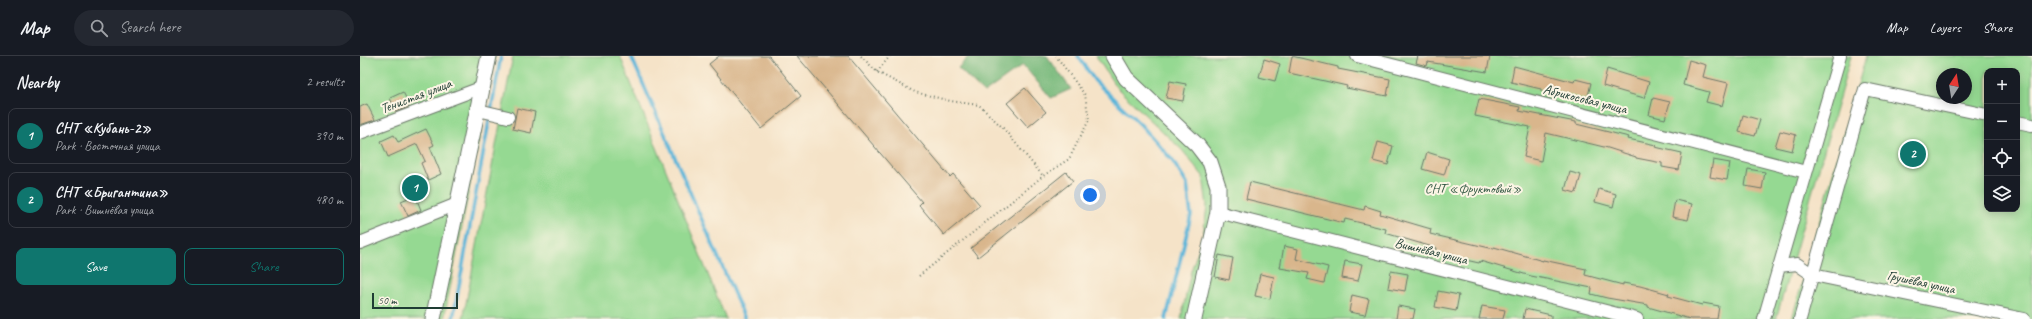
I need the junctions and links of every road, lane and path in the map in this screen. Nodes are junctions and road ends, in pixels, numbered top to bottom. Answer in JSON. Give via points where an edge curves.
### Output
{"nodes":[{"id":1,"x":489,"y":56,"type":"edge"},
{"id":2,"x":861,"y":56,"type":"edge"},
{"id":3,"x":890,"y":56,"type":"edge"},
{"id":4,"x":1056,"y":56,"type":"edge"},
{"id":5,"x":1113,"y":56,"type":"edge"},
{"id":6,"x":1357,"y":56,"type":"edge"},
{"id":7,"x":1840,"y":56,"type":"edge"},
{"id":8,"x":877,"y":72,"type":"junction"},
{"id":9,"x":483,"y":87,"type":"junction"},
{"id":10,"x":486,"y":112,"type":"junction"},
{"id":11,"x":1984,"y":114,"type":"edge"},
{"id":12,"x":508,"y":117,"type":"dead end"},
{"id":13,"x":2020,"y":123,"type":"edge"},
{"id":14,"x":2032,"y":125,"type":"edge"},
{"id":15,"x":360,"y":133,"type":"edge"},
{"id":16,"x":1806,"y":172,"type":"junction"},
{"id":17,"x":1043,"y":176,"type":"junction"},
{"id":18,"x":457,"y":204,"type":"junction"},
{"id":19,"x":1218,"y":212,"type":"junction"},
{"id":20,"x":360,"y":243,"type":"edge"},
{"id":21,"x":1779,"y":266,"type":"junction"},
{"id":22,"x":1813,"y":275,"type":"junction"},
{"id":23,"x":920,"y":276,"type":"dead end"},
{"id":24,"x":433,"y":319,"type":"edge"},
{"id":25,"x":1194,"y":319,"type":"edge"},
{"id":26,"x":1637,"y":319,"type":"edge"},
{"id":27,"x":1764,"y":319,"type":"edge"},
{"id":28,"x":1800,"y":319,"type":"edge"},
{"id":29,"x":2024,"y":319,"type":"edge"}],
"edges":[{"from":1,"to":9,"type":"street"},
{"from":2,"to":8,"type":"path"},
{"from":3,"to":8,"type":"path"},
{"from":4,"to":17,"type":"path","via":[[1085,95],[1089,120],[1069,159]]},
{"from":5,"to":19,"type":"street","via":[[1126,78],[1197,145],[1210,162],[1218,186]]},
{"from":6,"to":16,"type":"street","name":"Абрикосовая улица"},
{"from":7,"to":16,"type":"street"},
{"from":8,"to":17,"type":"path","via":[[915,92],[950,101],[979,104]]},
{"from":9,"to":10,"type":"street"},
{"from":9,"to":15,"type":"street","name":"Тенистая улица"},
{"from":10,"to":12,"type":"street"},
{"from":10,"to":18,"type":"street"},
{"from":11,"to":22,"type":"street","via":[[1865,89]]},
{"from":13,"to":14,"type":"street"},
{"from":16,"to":21,"type":"street"},
{"from":17,"to":23,"type":"path"},
{"from":18,"to":20,"type":"street"},
{"from":18,"to":24,"type":"street"},
{"from":19,"to":25,"type":"street"},
{"from":19,"to":26,"type":"street","name":"Вишнёвая улица"},
{"from":21,"to":22,"type":"street","via":[[1797,264]]},
{"from":21,"to":27,"type":"street"},
{"from":22,"to":28,"type":"street"},
{"from":22,"to":29,"type":"street","name":"Грушёвая улица"}]}
